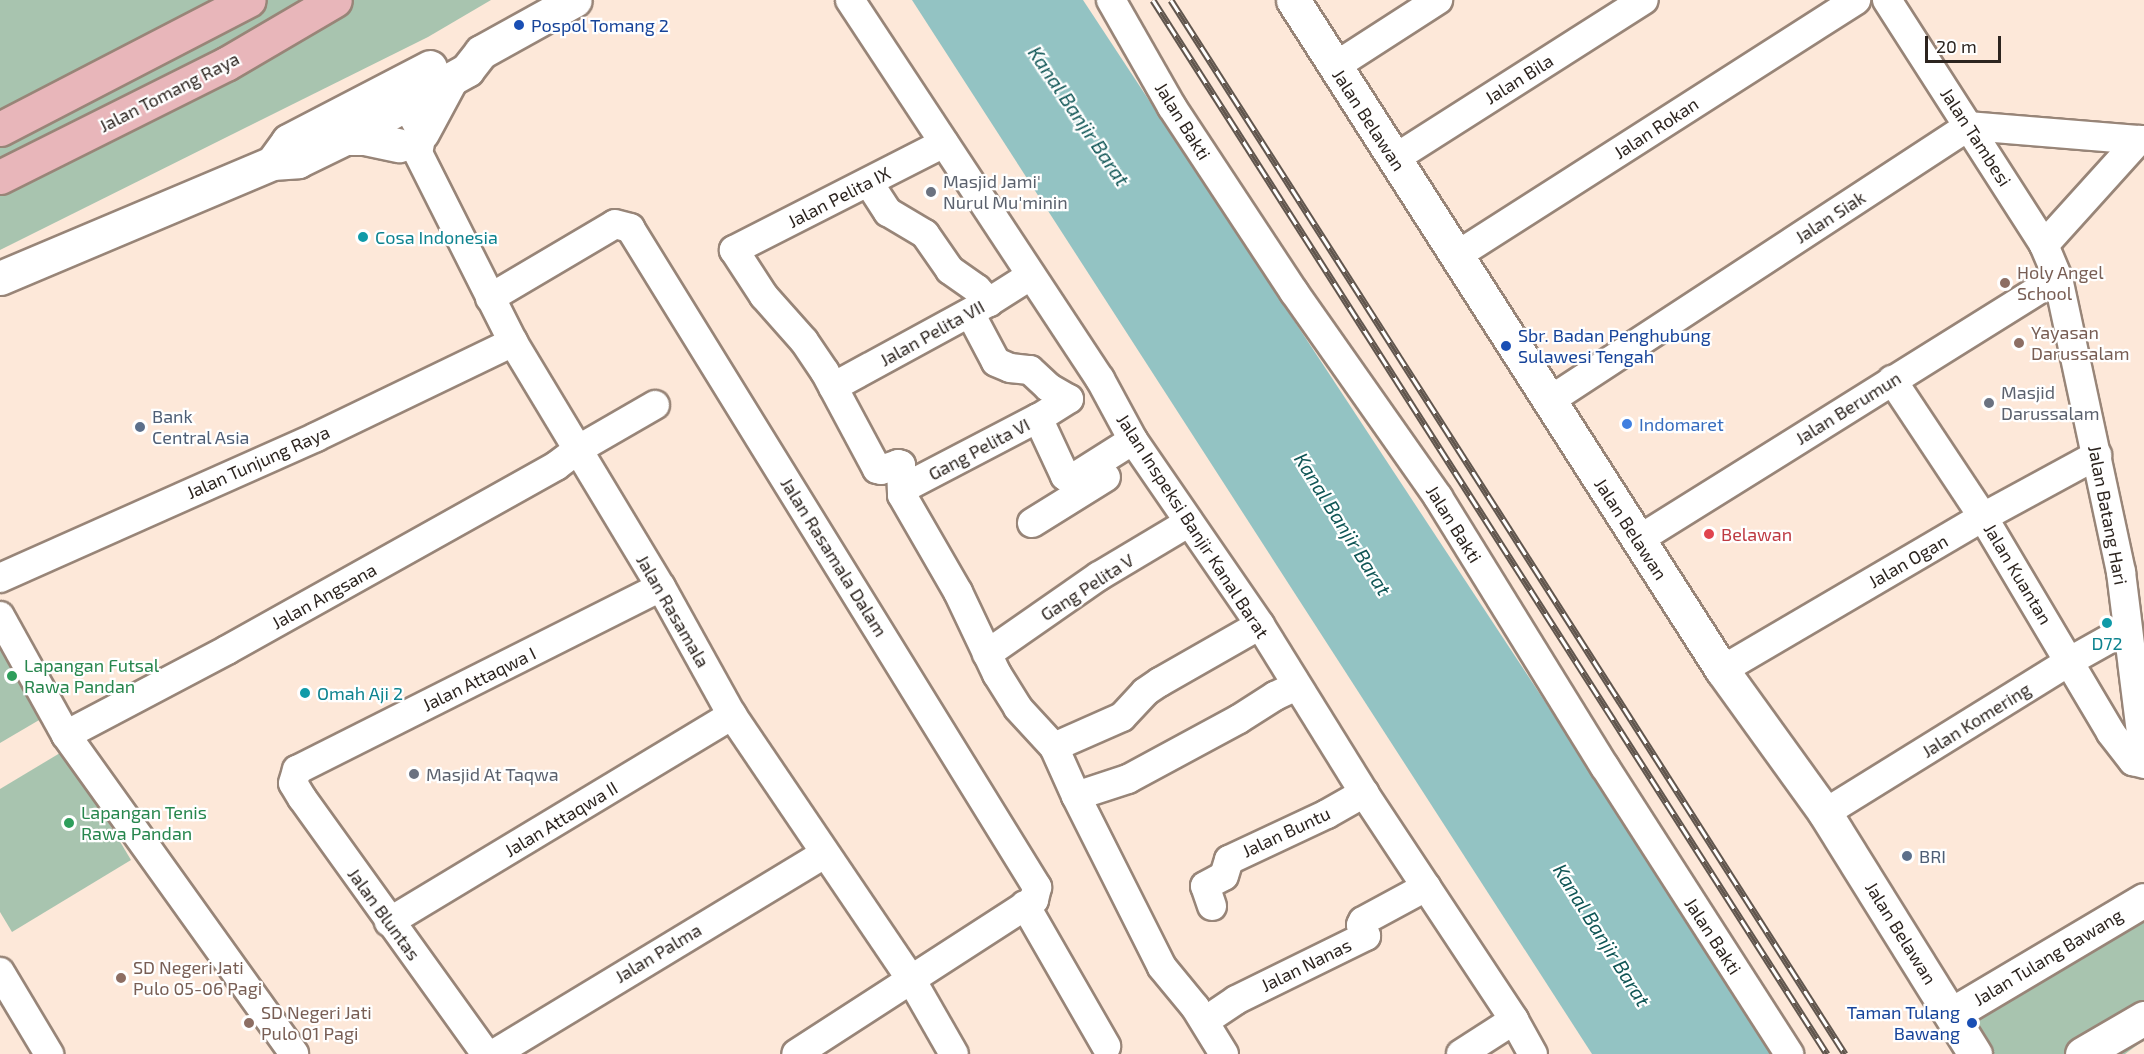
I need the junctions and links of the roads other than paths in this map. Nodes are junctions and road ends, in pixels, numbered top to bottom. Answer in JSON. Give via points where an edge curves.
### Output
{"nodes":[{"id":1,"x":249,"y":0,"type":"edge"},
{"id":2,"x":335,"y":0,"type":"edge"},
{"id":3,"x":575,"y":0,"type":"edge"},
{"id":4,"x":850,"y":0,"type":"edge"},
{"id":5,"x":1111,"y":0,"type":"edge"},
{"id":6,"x":1293,"y":0,"type":"edge"},
{"id":7,"x":1438,"y":0,"type":"edge"},
{"id":8,"x":1644,"y":0,"type":"edge"},
{"id":9,"x":1856,"y":0,"type":"edge"},
{"id":10,"x":1887,"y":0,"type":"edge"},
{"id":11,"x":481,"y":52,"type":"junction"},
{"id":12,"x":1334,"y":67,"type":"junction"},
{"id":13,"x":399,"y":119,"type":"junction"},
{"id":14,"x":1969,"y":126,"type":"junction"},
{"id":15,"x":0,"y":129,"type":"edge"},
{"id":16,"x":2141,"y":140,"type":"edge"},
{"id":17,"x":944,"y":143,"type":"junction"},
{"id":18,"x":1394,"y":159,"type":"junction"},
{"id":19,"x":272,"y":163,"type":"junction"},
{"id":20,"x":0,"y":177,"type":"edge"},
{"id":21,"x":869,"y":183,"type":"junction"},
{"id":22,"x":2044,"y":245,"type":"junction"},
{"id":23,"x":1456,"y":256,"type":"junction"},
{"id":24,"x":1030,"y":276,"type":"junction"},
{"id":25,"x":0,"y":278,"type":"edge"},
{"id":26,"x":2058,"y":278,"type":"junction"},
{"id":27,"x":490,"y":298,"type":"junction"},
{"id":28,"x":979,"y":308,"type":"junction"},
{"id":29,"x":513,"y":342,"type":"junction"},
{"id":30,"x":1100,"y":379,"type":"junction"},
{"id":31,"x":1892,"y":380,"type":"junction"},
{"id":32,"x":833,"y":387,"type":"junction"},
{"id":33,"x":1070,"y":399,"type":"junction"},
{"id":34,"x":1549,"y":401,"type":"junction"},
{"id":35,"x":655,"y":405,"type":"dead end"},
{"id":36,"x":1038,"y":418,"type":"junction"},
{"id":37,"x":1128,"y":449,"type":"junction"},
{"id":38,"x":577,"y":450,"type":"junction"},
{"id":39,"x":2097,"y":455,"type":"junction"},
{"id":40,"x":902,"y":489,"type":"junction"},
{"id":41,"x":1983,"y":517,"type":"junction"},
{"id":42,"x":1032,"y":523,"type":"dead end"},
{"id":43,"x":1182,"y":528,"type":"junction"},
{"id":44,"x":1638,"y":540,"type":"junction"},
{"id":45,"x":0,"y":578,"type":"edge"},
{"id":46,"x":661,"y":587,"type":"junction"},
{"id":47,"x":0,"y":616,"type":"edge"},
{"id":48,"x":1260,"y":625,"type":"junction"},
{"id":49,"x":2127,"y":628,"type":"junction"},
{"id":50,"x":987,"y":654,"type":"junction"},
{"id":51,"x":2070,"y":661,"type":"junction"},
{"id":52,"x":1722,"y":670,"type":"junction"},
{"id":53,"x":1296,"y":686,"type":"junction"},
{"id":54,"x":2140,"y":710,"type":"edge"},
{"id":55,"x":732,"y":715,"type":"junction"},
{"id":56,"x":66,"y":735,"type":"junction"},
{"id":57,"x":1054,"y":747,"type":"junction"},
{"id":58,"x":2144,"y":757,"type":"edge"},
{"id":59,"x":2144,"y":764,"type":"edge"},
{"id":60,"x":297,"y":770,"type":"joint"},
{"id":61,"x":1364,"y":793,"type":"junction"},
{"id":62,"x":1076,"y":796,"type":"junction"},
{"id":63,"x":1825,"y":813,"type":"junction"},
{"id":64,"x":824,"y":854,"type":"junction"},
{"id":65,"x":1426,"y":887,"type":"junction"},
{"id":66,"x":2144,"y":900,"type":"edge"},
{"id":67,"x":1025,"y":905,"type":"junction"},
{"id":68,"x":1212,"y":906,"type":"dead end"},
{"id":69,"x":389,"y":922,"type":"junction"},
{"id":70,"x":0,"y":972,"type":"edge"},
{"id":71,"x":911,"y":979,"type":"junction"},
{"id":72,"x":9,"y":1007,"type":"edge"},
{"id":73,"x":1952,"y":1014,"type":"junction"},
{"id":74,"x":2144,"y":1018,"type":"edge"},
{"id":75,"x":1514,"y":1020,"type":"junction"},
{"id":76,"x":1205,"y":1021,"type":"junction"},
{"id":77,"x":1106,"y":1046,"type":"dead end"},
{"id":78,"x":49,"y":1054,"type":"edge"},
{"id":79,"x":294,"y":1054,"type":"edge"},
{"id":80,"x":486,"y":1054,"type":"edge"},
{"id":81,"x":494,"y":1054,"type":"edge"},
{"id":82,"x":796,"y":1054,"type":"edge"},
{"id":83,"x":954,"y":1054,"type":"edge"},
{"id":84,"x":1224,"y":1054,"type":"edge"},
{"id":85,"x":1461,"y":1054,"type":"edge"},
{"id":86,"x":1533,"y":1054,"type":"edge"},
{"id":87,"x":1789,"y":1054,"type":"edge"},
{"id":88,"x":1976,"y":1054,"type":"edge"},
{"id":89,"x":2082,"y":1054,"type":"edge"}],
"edges":[{"from":1,"to":15,"type":"main road"},
{"from":2,"to":20,"type":"main road","name":"Jalan Tomang Raya","via":[[226,64]]},
{"from":3,"to":11,"type":"street"},
{"from":4,"to":17,"type":"street","name":"Jalan Inspeksi Banjir Kanal Barat"},
{"from":5,"to":87,"type":"street","name":"Jalan Bakti","via":[[1172,107],[1438,497]]},
{"from":6,"to":12,"type":"street","name":"Jalan Belawan"},
{"from":7,"to":12,"type":"street"},
{"from":8,"to":18,"type":"street","name":"Jalan Bila"},
{"from":9,"to":23,"type":"street","name":"Jalan Rokan"},
{"from":10,"to":14,"type":"street","name":"Jalan Tambesi"},
{"from":11,"to":13,"type":"street","via":[[467,70]]},
{"from":11,"to":13,"type":"street","via":[[457,53]]},
{"from":12,"to":18,"type":"street","name":"Jalan Belawan"},
{"from":13,"to":19,"type":"street","via":[[364,138],[345,138],[298,161]]},
{"from":13,"to":19,"type":"street","via":[[288,141]]},
{"from":13,"to":27,"type":"street","name":"Jalan Rasamala"},
{"from":14,"to":16,"type":"street"},
{"from":14,"to":22,"type":"street","name":"Jalan Tambesi"},
{"from":14,"to":34,"type":"street","name":"Jalan Siak"},
{"from":16,"to":22,"type":"street"},
{"from":17,"to":21,"type":"street","name":"Jalan Pelita IX"},
{"from":17,"to":24,"type":"street","name":"Jalan Inspeksi Banjir Kanal Barat"},
{"from":18,"to":23,"type":"street","name":"Jalan Belawan"},
{"from":19,"to":25,"type":"street"},
{"from":21,"to":28,"type":"street","via":[[888,212],[925,234],[945,264],[977,289]]},
{"from":21,"to":32,"type":"street","name":"Jalan Pelita IX","via":[[734,250]]},
{"from":22,"to":26,"type":"street","name":"Jalan Batang Hari"},
{"from":23,"to":34,"type":"street","name":"Jalan Belawan"},
{"from":24,"to":28,"type":"street","name":"Jalan Pelita VII"},
{"from":24,"to":30,"type":"street","name":"Jalan Inspeksi Banjir Kanal Barat"},
{"from":26,"to":31,"type":"street","name":"Jalan Berumun"},
{"from":26,"to":39,"type":"street","name":"Jalan Batang Hari"},
{"from":27,"to":29,"type":"street","name":"Jalan Rasamala"},
{"from":27,"to":67,"type":"street","name":"Jalan Rasamala Dalam","via":[[615,224],[630,228],[1037,887],[1034,900]]},
{"from":28,"to":32,"type":"street","name":"Jalan Pelita VII"},
{"from":28,"to":33,"type":"street","via":[[996,362],[1030,370],[1048,387]]},
{"from":29,"to":38,"type":"street","name":"Jalan Rasamala"},
{"from":29,"to":45,"type":"street","name":"Jalan Tunjung Raya","via":[[316,437]]},
{"from":30,"to":33,"type":"street"},
{"from":30,"to":37,"type":"street","name":"Jalan Inspeksi Banjir Kanal Barat"},
{"from":31,"to":41,"type":"street","name":"Jalan Kuantan"},
{"from":31,"to":44,"type":"street","name":"Jalan Berumun"},
{"from":32,"to":40,"type":"street","via":[[878,469],[901,465]]},
{"from":33,"to":36,"type":"street"},
{"from":34,"to":44,"type":"street","name":"Jalan Belawan"},
{"from":35,"to":38,"type":"street","name":"Jalan Angsana"},
{"from":36,"to":37,"type":"street","name":"Gang Pelita VI","via":[[1068,478]]},
{"from":36,"to":40,"type":"street","name":"Gang Pelita VI"},
{"from":37,"to":42,"type":"street","via":[[1074,499]]},
{"from":37,"to":43,"type":"street","name":"Jalan Inspeksi Banjir Kanal Barat"},
{"from":38,"to":46,"type":"street","name":"Jalan Rasamala"},
{"from":38,"to":56,"type":"street","name":"Jalan Angsana","via":[[556,466],[227,650]]},
{"from":39,"to":41,"type":"street","name":"Jalan Ogan"},
{"from":39,"to":49,"type":"street","name":"Jalan Batang Hari","via":[[2121,572]]},
{"from":40,"to":50,"type":"street","via":[[917,525],[958,592]]},
{"from":41,"to":51,"type":"street","name":"Jalan Kuantan"},
{"from":41,"to":52,"type":"street","name":"Jalan Ogan"},
{"from":43,"to":48,"type":"street","name":"Jalan Inspeksi Banjir Kanal Barat"},
{"from":43,"to":50,"type":"street","name":"Gang Pelita V","via":[[1099,576]]},
{"from":44,"to":52,"type":"street","name":"Jalan Belawan"},
{"from":46,"to":55,"type":"street","name":"Jalan Rasamala"},
{"from":46,"to":60,"type":"street","name":"Jalan Attaqwa I"},
{"from":47,"to":56,"type":"street"},
{"from":48,"to":53,"type":"street","name":"Jalan Inspeksi Banjir Kanal Barat"},
{"from":48,"to":57,"type":"street","via":[[1152,687],[1122,717]]},
{"from":49,"to":51,"type":"street","name":"Jalan Komering"},
{"from":49,"to":54,"type":"street","name":"Jalan Batang Hari"},
{"from":50,"to":57,"type":"street","via":[[1018,708]]},
{"from":51,"to":59,"type":"street","name":"Jalan Kuantan","via":[[2116,740],[2133,761]]},
{"from":51,"to":63,"type":"street","name":"Jalan Komering"},
{"from":52,"to":63,"type":"street","name":"Jalan Belawan"},
{"from":53,"to":61,"type":"street","name":"Jalan Inspeksi Banjir Kanal Barat"},
{"from":53,"to":62,"type":"street","via":[[1128,779]]},
{"from":54,"to":58,"type":"street","name":"Jalan Batang Hari"},
{"from":55,"to":64,"type":"street","name":"Jalan Rasamala"},
{"from":55,"to":69,"type":"street","name":"Jalan Attaqwa II"},
{"from":56,"to":79,"type":"street"},
{"from":57,"to":62,"type":"street"},
{"from":60,"to":69,"type":"street","name":"Jalan Bluntas","via":[[293,783],[302,798]]},
{"from":61,"to":65,"type":"street","name":"Jalan Inspeksi Banjir Kanal Barat"},
{"from":61,"to":68,"type":"street","name":"Jalan Buntu","via":[[1229,860],[1224,876],[1206,886]]},
{"from":62,"to":76,"type":"street","via":[[1162,967]]},
{"from":63,"to":73,"type":"street","name":"Jalan Belawan"},
{"from":64,"to":71,"type":"street","name":"Jalan Rasamala"},
{"from":64,"to":81,"type":"street","name":"Jalan Palma"},
{"from":65,"to":75,"type":"street","name":"Jalan Inspeksi Banjir Kanal Barat"},
{"from":65,"to":76,"type":"street","name":"Jalan Nanas","via":[[1363,921],[1361,927],[1366,936],[1236,1000]]},
{"from":66,"to":73,"type":"street","name":"Jalan Tulang Bawang"},
{"from":67,"to":71,"type":"street"},
{"from":67,"to":77,"type":"street"},
{"from":69,"to":80,"type":"street","name":"Jalan Bluntas"},
{"from":70,"to":72,"type":"street"},
{"from":71,"to":82,"type":"street"},
{"from":71,"to":83,"type":"street","name":"Jalan Rasamala"},
{"from":72,"to":78,"type":"street"},
{"from":73,"to":88,"type":"street","name":"Jalan Belawan"},
{"from":74,"to":89,"type":"street"},
{"from":75,"to":85,"type":"street"},
{"from":75,"to":86,"type":"street","name":"Jalan Inspeksi Banjir Kanal Barat"},
{"from":76,"to":84,"type":"street"}]}
